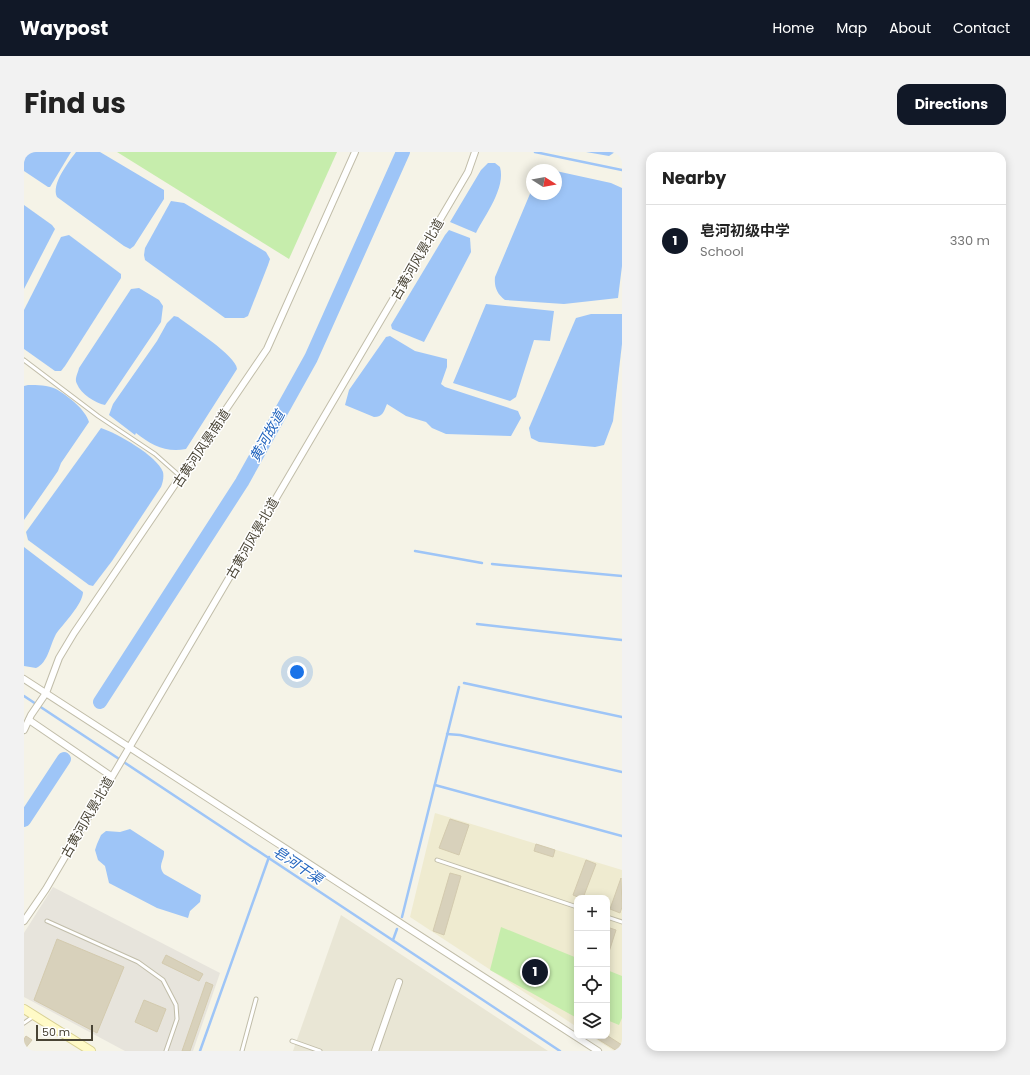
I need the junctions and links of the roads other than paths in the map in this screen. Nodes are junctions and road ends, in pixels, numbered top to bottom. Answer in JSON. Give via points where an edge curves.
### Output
{"nodes":[{"id":1,"x":355,"y":152,"type":"edge"},
{"id":2,"x":475,"y":152,"type":"edge"},
{"id":3,"x":24,"y":360,"type":"edge"},
{"id":4,"x":181,"y":477,"type":"junction"},
{"id":5,"x":24,"y":679,"type":"edge"},
{"id":6,"x":46,"y":693,"type":"junction"},
{"id":7,"x":29,"y":720,"type":"junction"},
{"id":8,"x":24,"y":730,"type":"edge"},
{"id":9,"x":128,"y":749,"type":"junction"},
{"id":10,"x":112,"y":774,"type":"junction"},
{"id":11,"x":437,"y":860,"type":"dead end"},
{"id":12,"x":574,"y":906,"type":"edge"},
{"id":13,"x":610,"y":918,"type":"edge"},
{"id":14,"x":24,"y":921,"type":"edge"},
{"id":15,"x":47,"y":921,"type":"dead end"},
{"id":16,"x":622,"y":922,"type":"edge"},
{"id":17,"x":399,"y":982,"type":"dead end"},
{"id":18,"x":256,"y":999,"type":"dead end"},
{"id":19,"x":24,"y":1009,"type":"edge"},
{"id":20,"x":34,"y":1015,"type":"junction"},
{"id":21,"x":24,"y":1023,"type":"edge"},
{"id":22,"x":292,"y":1041,"type":"dead end"},
{"id":23,"x":91,"y":1051,"type":"edge"},
{"id":24,"x":166,"y":1051,"type":"edge"},
{"id":25,"x":242,"y":1051,"type":"edge"},
{"id":26,"x":320,"y":1051,"type":"edge"},
{"id":27,"x":375,"y":1051,"type":"edge"},
{"id":28,"x":598,"y":1051,"type":"edge"}],
"edges":[{"from":1,"to":4,"type":"street","name":"古黄河风景南道","via":[[267,349]]},
{"from":2,"to":9,"type":"street","name":"古黄河风景北道","via":[[468,172]]},
{"from":3,"to":4,"type":"lane","via":[[98,416],[155,454]]},
{"from":4,"to":6,"type":"street","name":"古黄河风景南道","via":[[74,633],[59,658]]},
{"from":5,"to":6,"type":"street"},
{"from":6,"to":7,"type":"street","name":"古黄河风景南道"},
{"from":6,"to":9,"type":"street"},
{"from":7,"to":8,"type":"street","name":"古黄河风景南道"},
{"from":7,"to":10,"type":"street"},
{"from":9,"to":10,"type":"street","name":"古黄河风景北道"},
{"from":9,"to":28,"type":"street"},
{"from":10,"to":14,"type":"street","name":"古黄河风景北道","via":[[46,889]]},
{"from":11,"to":12,"type":"lane"},
{"from":13,"to":16,"type":"lane"},
{"from":15,"to":24,"type":"lane","via":[[138,962],[163,980],[176,1005],[176,1019]]},
{"from":17,"to":27,"type":"street"},
{"from":18,"to":25,"type":"lane"},
{"from":19,"to":20,"type":"main road"},
{"from":20,"to":21,"type":"lane"},
{"from":20,"to":23,"type":"main road"},
{"from":22,"to":26,"type":"lane"}]}
